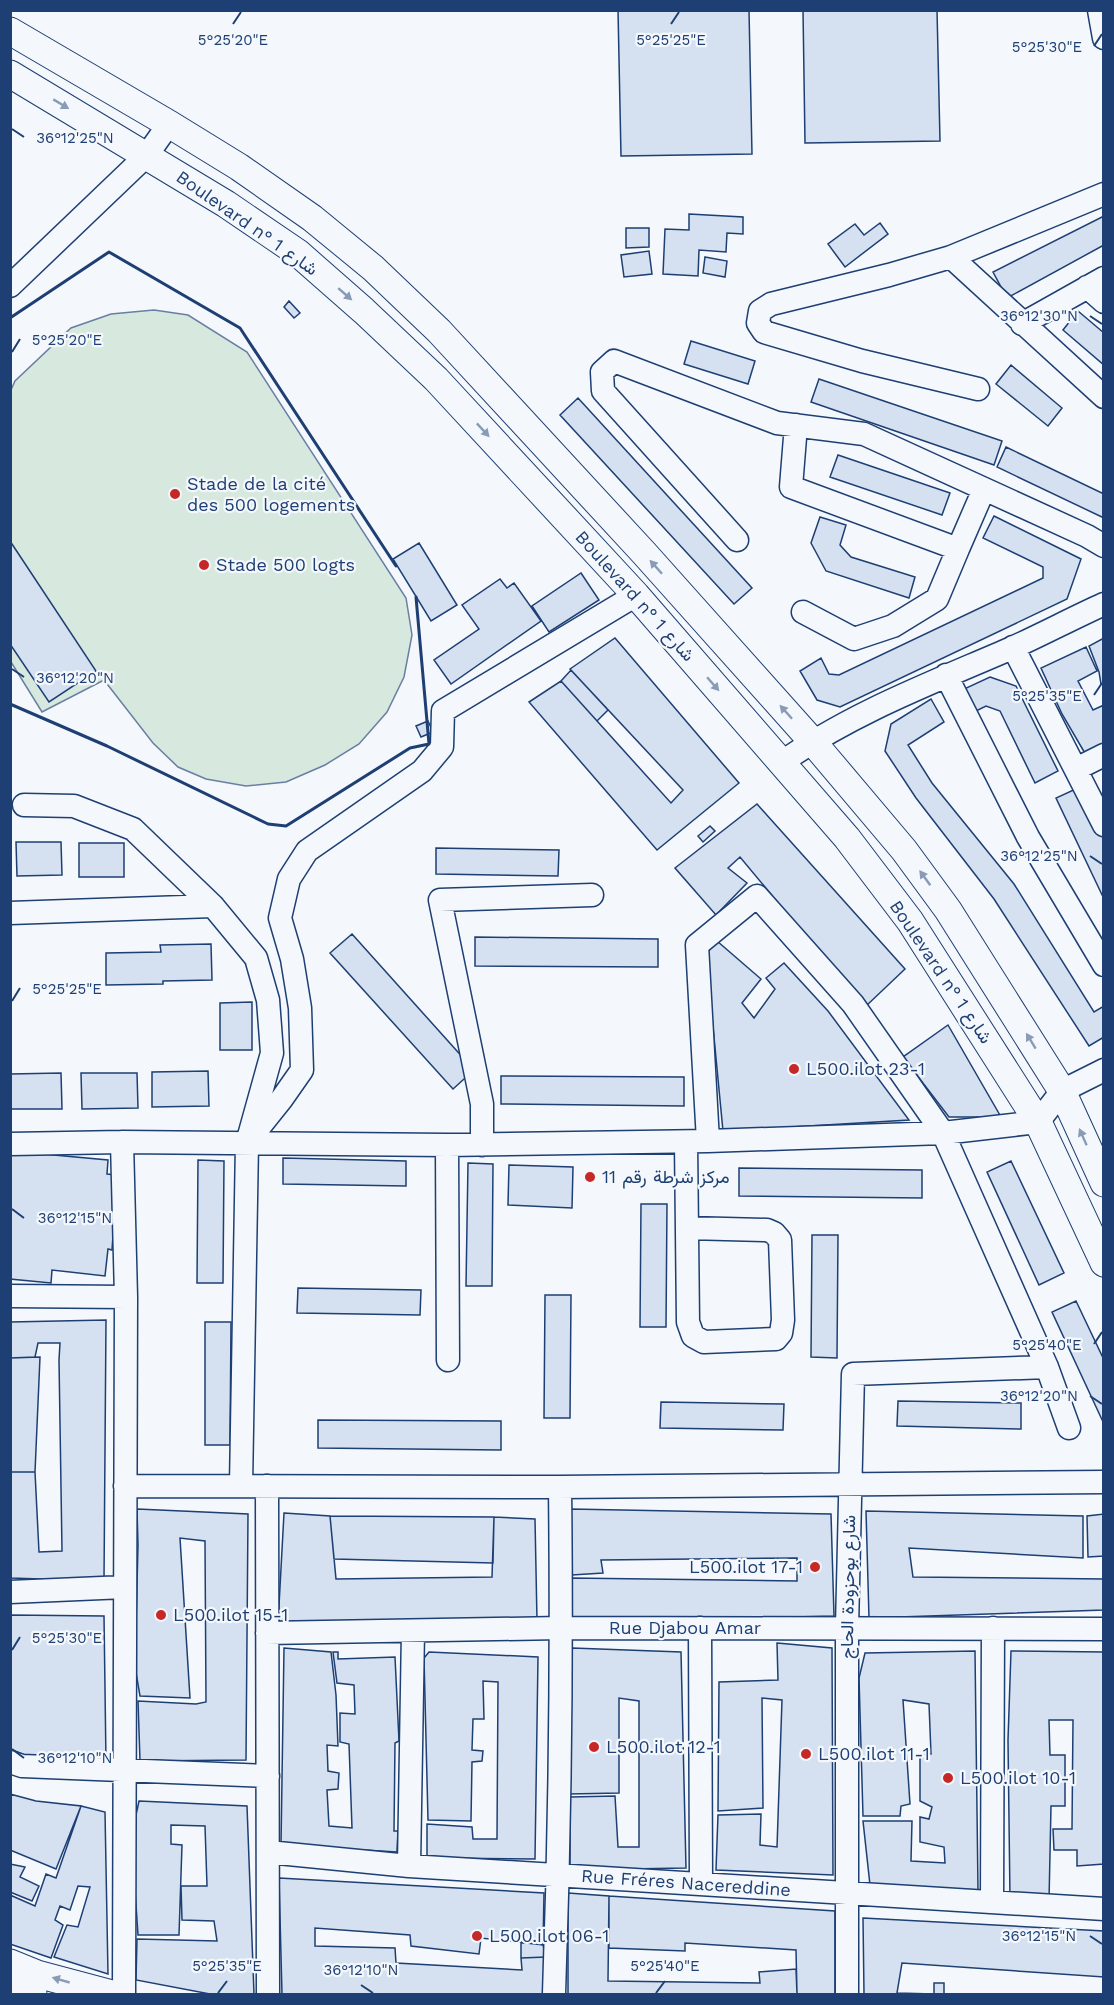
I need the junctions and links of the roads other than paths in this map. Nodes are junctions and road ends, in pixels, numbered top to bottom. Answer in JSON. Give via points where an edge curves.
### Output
{"nodes":[{"id":1,"x":1100,"y":10,"type":"edge"},
{"id":2,"x":10,"y":31,"type":"edge"},
{"id":3,"x":1104,"y":38,"type":"edge"},
{"id":4,"x":10,"y":74,"type":"edge"},
{"id":5,"x":169,"y":124,"type":"junction"},
{"id":6,"x":147,"y":155,"type":"junction"},
{"id":7,"x":1104,"y":194,"type":"edge"},
{"id":8,"x":951,"y":257,"type":"junction"},
{"id":9,"x":10,"y":286,"type":"edge"},
{"id":10,"x":1098,"y":289,"type":"edge"},
{"id":11,"x":1022,"y":324,"type":"junction"},
{"id":12,"x":978,"y":389,"type":"dead end"},
{"id":13,"x":1104,"y":397,"type":"edge"},
{"id":14,"x":796,"y":425,"type":"junction"},
{"id":15,"x":984,"y":489,"type":"junction"},
{"id":16,"x":737,"y":540,"type":"dead end"},
{"id":17,"x":1104,"y":546,"type":"edge"},
{"id":18,"x":958,"y":549,"type":"junction"},
{"id":19,"x":636,"y":595,"type":"junction"},
{"id":20,"x":1104,"y":604,"type":"edge"},
{"id":21,"x":803,"y":612,"type":"dead end"},
{"id":22,"x":1013,"y":647,"type":"junction"},
{"id":23,"x":946,"y":675,"type":"junction"},
{"id":24,"x":812,"y":741,"type":"junction"},
{"id":25,"x":1104,"y":755,"type":"edge"},
{"id":26,"x":782,"y":763,"type":"junction"},
{"id":27,"x":1076,"y":769,"type":"junction"},
{"id":28,"x":24,"y":805,"type":"dead end"},
{"id":29,"x":1104,"y":825,"type":"edge"},
{"id":30,"x":592,"y":895,"type":"dead end"},
{"id":31,"x":213,"y":906,"type":"junction"},
{"id":32,"x":10,"y":913,"type":"edge"},
{"id":33,"x":1104,"y":965,"type":"edge"},
{"id":34,"x":1104,"y":1070,"type":"edge"},
{"id":35,"x":1062,"y":1091,"type":"junction"},
{"id":36,"x":1038,"y":1122,"type":"junction"},
{"id":37,"x":943,"y":1133,"type":"junction"},
{"id":38,"x":123,"y":1142,"type":"junction"},
{"id":39,"x":697,"y":1142,"type":"junction"},
{"id":40,"x":247,"y":1143,"type":"junction"},
{"id":41,"x":10,"y":1144,"type":"edge"},
{"id":42,"x":447,"y":1145,"type":"junction"},
{"id":43,"x":482,"y":1145,"type":"junction"},
{"id":44,"x":1104,"y":1183,"type":"edge"},
{"id":45,"x":687,"y":1228,"type":"junction"},
{"id":46,"x":1104,"y":1263,"type":"edge"},
{"id":47,"x":10,"y":1296,"type":"edge"},
{"id":48,"x":126,"y":1297,"type":"junction"},
{"id":49,"x":448,"y":1360,"type":"dead end"},
{"id":50,"x":1047,"y":1367,"type":"junction"},
{"id":51,"x":1069,"y":1428,"type":"dead end"},
{"id":52,"x":1104,"y":1482,"type":"edge"},
{"id":53,"x":850,"y":1485,"type":"junction"},
{"id":54,"x":125,"y":1486,"type":"junction"},
{"id":55,"x":241,"y":1486,"type":"junction"},
{"id":56,"x":267,"y":1486,"type":"junction"},
{"id":57,"x":560,"y":1487,"type":"junction"},
{"id":58,"x":125,"y":1587,"type":"junction"},
{"id":59,"x":10,"y":1592,"type":"edge"},
{"id":60,"x":847,"y":1627,"type":"junction"},
{"id":61,"x":561,"y":1628,"type":"junction"},
{"id":62,"x":700,"y":1628,"type":"junction"},
{"id":63,"x":993,"y":1628,"type":"junction"},
{"id":64,"x":1104,"y":1629,"type":"edge"},
{"id":65,"x":413,"y":1631,"type":"junction"},
{"id":66,"x":267,"y":1633,"type":"junction"},
{"id":67,"x":10,"y":1762,"type":"edge"},
{"id":68,"x":125,"y":1769,"type":"junction"},
{"id":69,"x":268,"y":1776,"type":"junction"},
{"id":70,"x":268,"y":1852,"type":"junction"},
{"id":71,"x":409,"y":1866,"type":"junction"},
{"id":72,"x":558,"y":1874,"type":"junction"},
{"id":73,"x":701,"y":1883,"type":"junction"},
{"id":74,"x":848,"y":1894,"type":"junction"},
{"id":75,"x":992,"y":1902,"type":"junction"},
{"id":76,"x":1104,"y":1909,"type":"edge"},
{"id":77,"x":10,"y":1963,"type":"edge"},
{"id":78,"x":10,"y":1988,"type":"edge"},
{"id":79,"x":33,"y":1995,"type":"edge"},
{"id":80,"x":112,"y":1995,"type":"edge"},
{"id":81,"x":124,"y":1995,"type":"edge"},
{"id":82,"x":268,"y":1995,"type":"edge"},
{"id":83,"x":554,"y":1995,"type":"edge"},
{"id":84,"x":847,"y":1995,"type":"edge"}],
"edges":[{"from":1,"to":3,"type":"street"},
{"from":2,"to":5,"type":"main road","name":"Boulevard n° شارع 1"},
{"from":4,"to":6,"type":"main road","name":"Boulevard n° شارع 1","one_way":true},
{"from":5,"to":6,"type":"street"},
{"from":24,"to":5,"type":"main road","name":"Boulevard n° شارع 1","one_way":true,"via":[[644,553],[430,323],[373,268],[312,218]]},
{"from":6,"to":9,"type":"street"},
{"from":6,"to":19,"type":"main road","name":"Boulevard n° شارع 1","one_way":true,"via":[[298,253],[364,311],[436,380]]},
{"from":7,"to":8,"type":"street"},
{"from":8,"to":11,"type":"street"},
{"from":8,"to":12,"type":"street","via":[[771,304],[760,311],[758,323],[764,332],[862,362]]},
{"from":10,"to":11,"type":"street"},
{"from":11,"to":13,"type":"street"},
{"from":14,"to":15,"type":"street","via":[[864,434]]},
{"from":14,"to":16,"type":"street","via":[[777,423],[614,361],[602,372],[603,391]]},
{"from":14,"to":18,"type":"street","via":[[791,487]]},
{"from":15,"to":17,"type":"street"},
{"from":15,"to":18,"type":"street"},
{"from":18,"to":21,"type":"street","via":[[938,599],[893,626],[854,639]]},
{"from":19,"to":26,"type":"main road","name":"Boulevard n° شارع 1","one_way":true},
{"from":19,"to":40,"type":"street","via":[[443,711],[442,747],[423,771],[307,851],[289,879],[280,918],[300,1008],[302,1070]]},
{"from":20,"to":22,"type":"street"},
{"from":22,"to":23,"type":"street"},
{"from":22,"to":27,"type":"street"},
{"from":23,"to":24,"type":"street"},
{"from":23,"to":33,"type":"street","via":[[1028,837]]},
{"from":24,"to":26,"type":"street"},
{"from":35,"to":24,"type":"main road","name":"Boulevard n° شارع 1","one_way":true,"via":[[948,910],[904,850]]},
{"from":25,"to":27,"type":"street"},
{"from":26,"to":36,"type":"main road","name":"Boulevard n° شارع 1","via":[[847,838],[909,921]]},
{"from":27,"to":29,"type":"street"},
{"from":28,"to":31,"type":"street","via":[[74,806],[133,828]]},
{"from":30,"to":43,"type":"street","via":[[440,900],[482,1104]]},
{"from":31,"to":32,"type":"street"},
{"from":31,"to":40,"type":"street","via":[[256,958],[268,1000],[272,1053]]},
{"from":34,"to":35,"type":"street"},
{"from":35,"to":36,"type":"street"},
{"from":44,"to":35,"type":"main road","name":"Boulevard n° شارع 1","one_way":true},
{"from":36,"to":37,"type":"street"},
{"from":36,"to":46,"type":"main road","name":"Boulevard n° شارع 1"},
{"from":37,"to":39,"type":"street"},
{"from":37,"to":39,"type":"street","via":[[854,1004],[757,896],[697,945]]},
{"from":37,"to":50,"type":"street"},
{"from":38,"to":40,"type":"street"},
{"from":38,"to":41,"type":"street"},
{"from":38,"to":48,"type":"street"},
{"from":39,"to":43,"type":"street"},
{"from":39,"to":45,"type":"street"},
{"from":40,"to":42,"type":"street"},
{"from":40,"to":55,"type":"street"},
{"from":42,"to":43,"type":"street"},
{"from":42,"to":49,"type":"street"},
{"from":45,"to":45,"type":"street","via":[[767,1230],[780,1240],[783,1320],[776,1339],[704,1342],[693,1336],[688,1322]]},
{"from":47,"to":48,"type":"street"},
{"from":48,"to":54,"type":"street"},
{"from":50,"to":51,"type":"street"},
{"from":50,"to":53,"type":"street","name":"شارع بوحزودة الحاج","via":[[853,1374]]},
{"from":52,"to":53,"type":"street"},
{"from":53,"to":57,"type":"street"},
{"from":53,"to":60,"type":"street","name":"شارع بوحزودة الحاج"},
{"from":54,"to":55,"type":"street"},
{"from":54,"to":58,"type":"street"},
{"from":55,"to":56,"type":"street"},
{"from":56,"to":57,"type":"street"},
{"from":56,"to":66,"type":"street"},
{"from":57,"to":61,"type":"street"},
{"from":58,"to":59,"type":"street"},
{"from":58,"to":68,"type":"street"},
{"from":60,"to":62,"type":"street","name":"Rue Djabou Amar"},
{"from":60,"to":63,"type":"street","name":"Rue Djabou Amar"},
{"from":60,"to":74,"type":"street","name":"شارع بوحزودة الحاج"},
{"from":61,"to":62,"type":"street","name":"Rue Djabou Amar"},
{"from":61,"to":65,"type":"street","name":"Rue Djabou Amar"},
{"from":61,"to":72,"type":"street"},
{"from":62,"to":73,"type":"street"},
{"from":63,"to":64,"type":"street","name":"Rue Djabou Amar"},
{"from":63,"to":75,"type":"street"},
{"from":65,"to":66,"type":"street","name":"Rue Djabou Amar"},
{"from":65,"to":71,"type":"street"},
{"from":66,"to":69,"type":"street"},
{"from":67,"to":68,"type":"street","via":[[22,1766]]},
{"from":68,"to":69,"type":"street"},
{"from":68,"to":81,"type":"street"},
{"from":69,"to":70,"type":"street"},
{"from":70,"to":71,"type":"street","name":"Rue Fréres Nacereddine"},
{"from":70,"to":82,"type":"street"},
{"from":71,"to":72,"type":"street","name":"Rue Fréres Nacereddine"},
{"from":72,"to":73,"type":"street","name":"Rue Fréres Nacereddine"},
{"from":72,"to":83,"type":"street"},
{"from":73,"to":74,"type":"street","name":"Rue Fréres Nacereddine"},
{"from":74,"to":75,"type":"street","name":"Rue Fréres Nacereddine"},
{"from":74,"to":84,"type":"street","name":"شارع بوحزودة الحاج"},
{"from":75,"to":76,"type":"street","name":"Rue Fréres Nacereddine"},
{"from":80,"to":77,"type":"main road","one_way":true},
{"from":78,"to":79,"type":"main road"}]}
